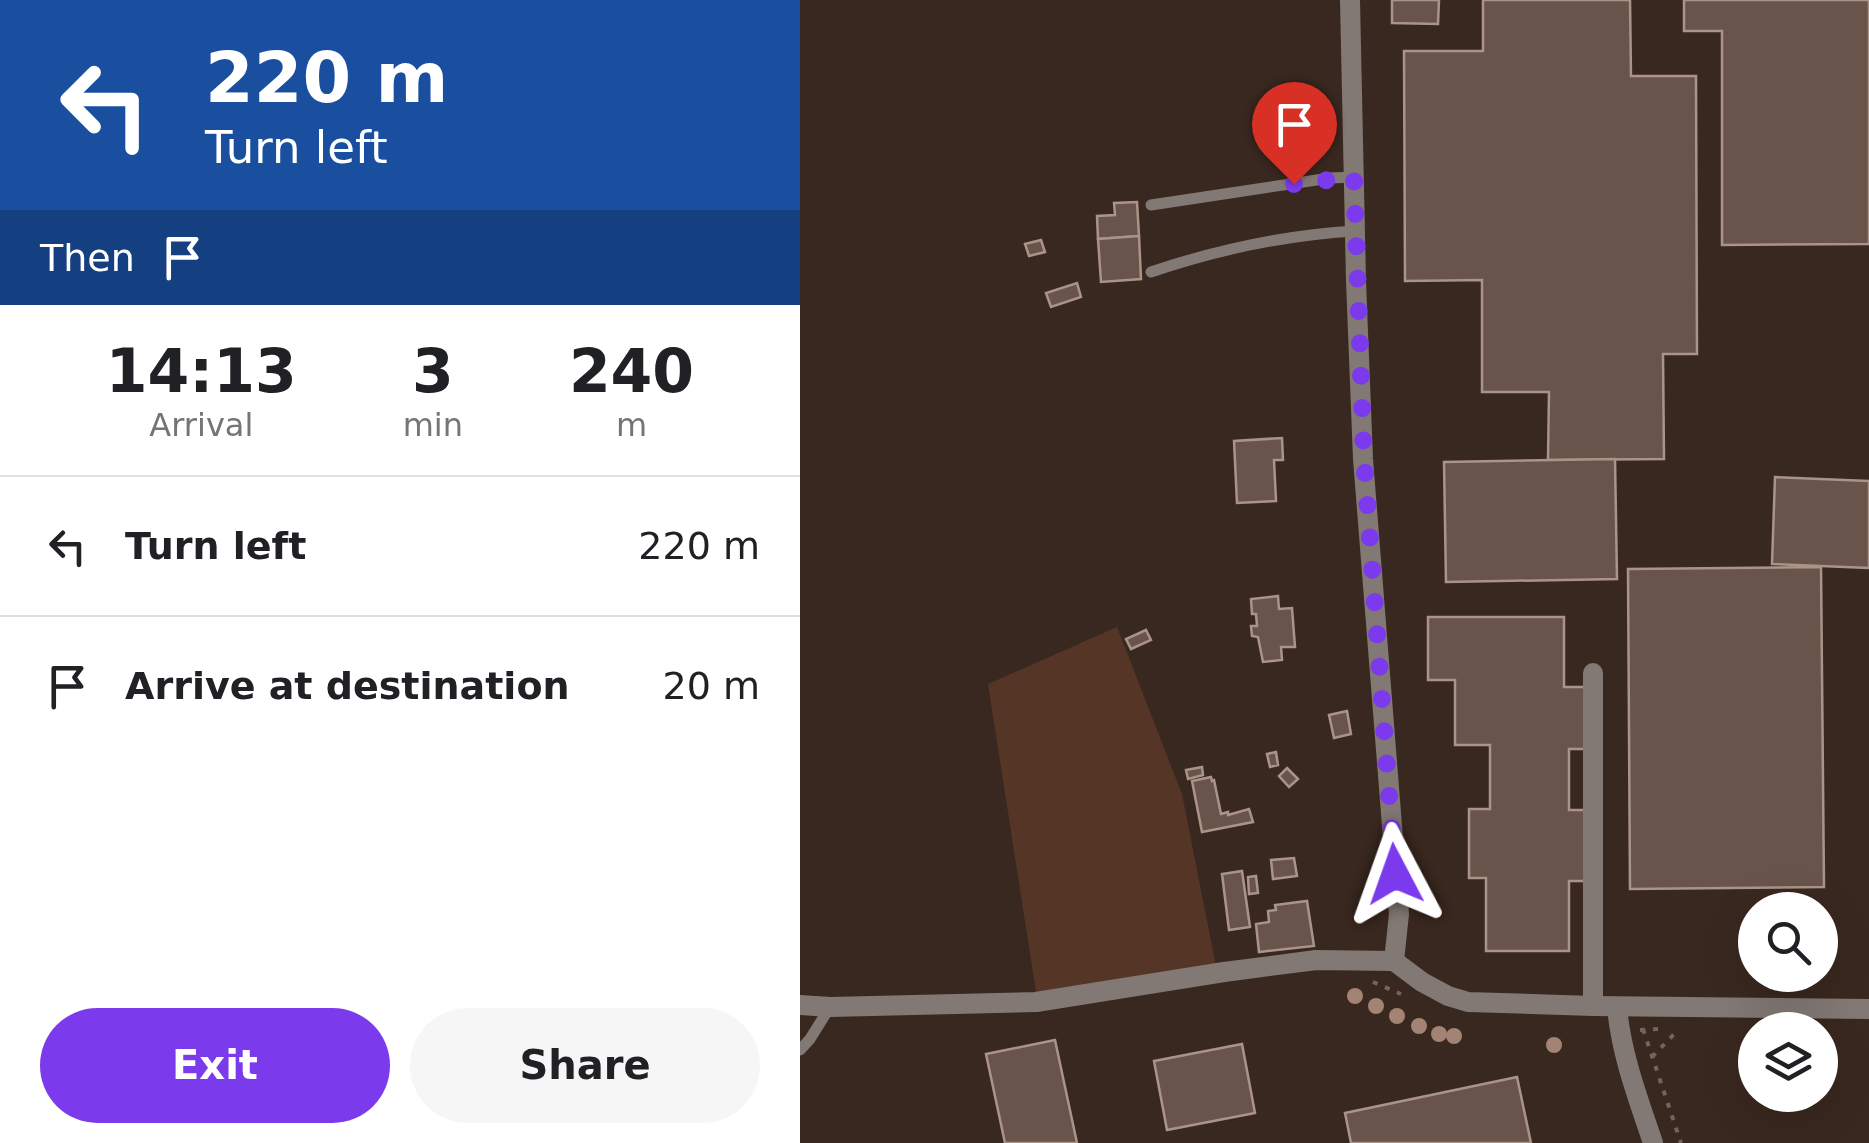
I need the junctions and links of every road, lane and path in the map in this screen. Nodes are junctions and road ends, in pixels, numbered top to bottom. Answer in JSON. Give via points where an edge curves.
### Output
{"nodes":[{"id":1,"x":1350,"y":0,"type":"edge"},
{"id":2,"x":1354,"y":177,"type":"junction"},
{"id":3,"x":1151,"y":205,"type":"dead end"},
{"id":4,"x":1355,"y":231,"type":"junction"},
{"id":5,"x":1151,"y":272,"type":"dead end"},
{"id":6,"x":1592,"y":673,"type":"dead end"},
{"id":7,"x":1394,"y":961,"type":"junction"},
{"id":8,"x":800,"y":1005,"type":"edge"},
{"id":9,"x":1593,"y":1006,"type":"junction"},
{"id":10,"x":1617,"y":1006,"type":"junction"},
{"id":11,"x":830,"y":1008,"type":"junction"},
{"id":12,"x":1869,"y":1008,"type":"edge"},
{"id":13,"x":1643,"y":1030,"type":"dead end"},
{"id":14,"x":1678,"y":1030,"type":"dead end"},
{"id":15,"x":800,"y":1050,"type":"edge"},
{"id":16,"x":1652,"y":1057,"type":"junction"},
{"id":17,"x":1653,"y":1143,"type":"edge"},
{"id":18,"x":1681,"y":1143,"type":"edge"}],
"edges":[{"from":1,"to":2,"type":"street"},
{"from":2,"to":3,"type":"lane"},
{"from":2,"to":4,"type":"street"},
{"from":4,"to":5,"type":"lane","via":[[1193,258]]},
{"from":4,"to":7,"type":"street","via":[[1364,459],[1398,914]]},
{"from":6,"to":9,"type":"street"},
{"from":7,"to":9,"type":"street","via":[[1468,1002]]},
{"from":7,"to":11,"type":"street","via":[[1316,960],[1036,1002]]},
{"from":8,"to":11,"type":"street"},
{"from":9,"to":10,"type":"street"},
{"from":10,"to":12,"type":"street"},
{"from":10,"to":17,"type":"street","via":[[1628,1068]]},
{"from":11,"to":15,"type":"lane"},
{"from":13,"to":16,"type":"path"},
{"from":14,"to":16,"type":"path"},
{"from":16,"to":18,"type":"path"}]}
